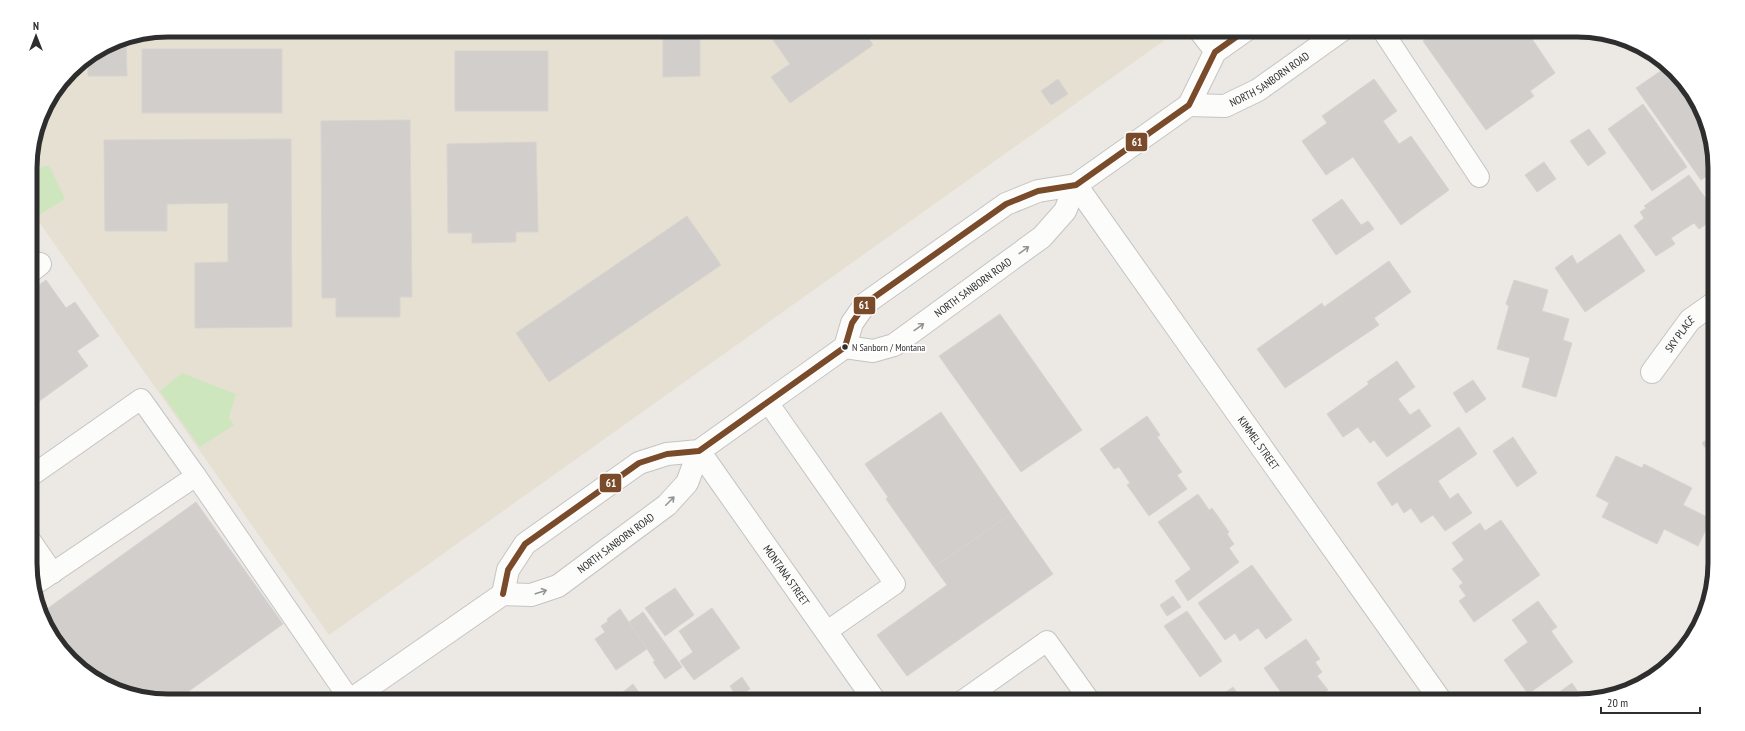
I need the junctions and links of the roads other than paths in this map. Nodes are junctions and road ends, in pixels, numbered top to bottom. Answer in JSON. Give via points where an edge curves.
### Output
{"nodes":[{"id":1,"x":1203,"y":37,"type":"edge"},
{"id":2,"x":1234,"y":37,"type":"edge"},
{"id":3,"x":1332,"y":37,"type":"edge"},
{"id":4,"x":1387,"y":37,"type":"edge"},
{"id":5,"x":1215,"y":52,"type":"junction"},
{"id":6,"x":1189,"y":105,"type":"junction"},
{"id":7,"x":1479,"y":176,"type":"dead end"},
{"id":8,"x":1076,"y":185,"type":"junction"},
{"id":9,"x":1708,"y":306,"type":"edge"},
{"id":10,"x":845,"y":347,"type":"junction"},
{"id":11,"x":1652,"y":372,"type":"dead end"},
{"id":12,"x":767,"y":402,"type":"junction"},
{"id":13,"x":698,"y":451,"type":"junction"},
{"id":14,"x":37,"y":472,"type":"edge"},
{"id":15,"x":196,"y":476,"type":"junction"},
{"id":16,"x":37,"y":550,"type":"edge"},
{"id":17,"x":53,"y":573,"type":"junction"},
{"id":18,"x":39,"y":583,"type":"edge"},
{"id":19,"x":503,"y":594,"type":"junction"},
{"id":20,"x":826,"y":632,"type":"junction"},
{"id":21,"x":344,"y":694,"type":"edge"},
{"id":22,"x":359,"y":694,"type":"edge"},
{"id":23,"x":870,"y":694,"type":"edge"},
{"id":24,"x":972,"y":694,"type":"edge"},
{"id":25,"x":1085,"y":694,"type":"edge"},
{"id":26,"x":1436,"y":694,"type":"edge"}],
"edges":[{"from":1,"to":5,"type":"lane"},
{"from":2,"to":5,"type":"main road"},
{"from":3,"to":6,"type":"main road","name":"NORTH SANBORN ROAD","via":[[1258,90],[1225,106]]},
{"from":4,"to":7,"type":"lane"},
{"from":5,"to":6,"type":"main road"},
{"from":6,"to":8,"type":"main road"},
{"from":8,"to":10,"type":"main road","via":[[1038,191],[1013,201],[981,222],[866,303],[852,323]]},
{"from":10,"to":8,"type":"main road","name":"NORTH SANBORN ROAD","one_way":true,"via":[[873,351],[894,345],[1042,237],[1065,211]]},
{"from":8,"to":26,"type":"main road","name":"KIMMEL STREET"},
{"from":9,"to":11,"type":"main road","name":"SKY PLACE","via":[[1690,320]]},
{"from":10,"to":12,"type":"main road"},
{"from":12,"to":13,"type":"main road"},
{"from":12,"to":20,"type":"lane","via":[[895,584]]},
{"from":19,"to":13,"type":"main road","name":"NORTH SANBORN ROAD","one_way":true,"via":[[531,595],[558,586],[667,505],[687,483]]},
{"from":13,"to":19,"type":"main road","via":[[667,454],[639,463],[525,544],[508,570]]},
{"from":13,"to":20,"type":"main road","name":"MONTANA STREET"},
{"from":14,"to":15,"type":"lane","via":[[141,399]]},
{"from":15,"to":17,"type":"lane"},
{"from":15,"to":21,"type":"lane"},
{"from":16,"to":17,"type":"lane"},
{"from":17,"to":18,"type":"lane"},
{"from":19,"to":22,"type":"main road"},
{"from":20,"to":23,"type":"main road","name":"MONTANA STREET"},
{"from":24,"to":25,"type":"lane","via":[[1047,641]]}]}
